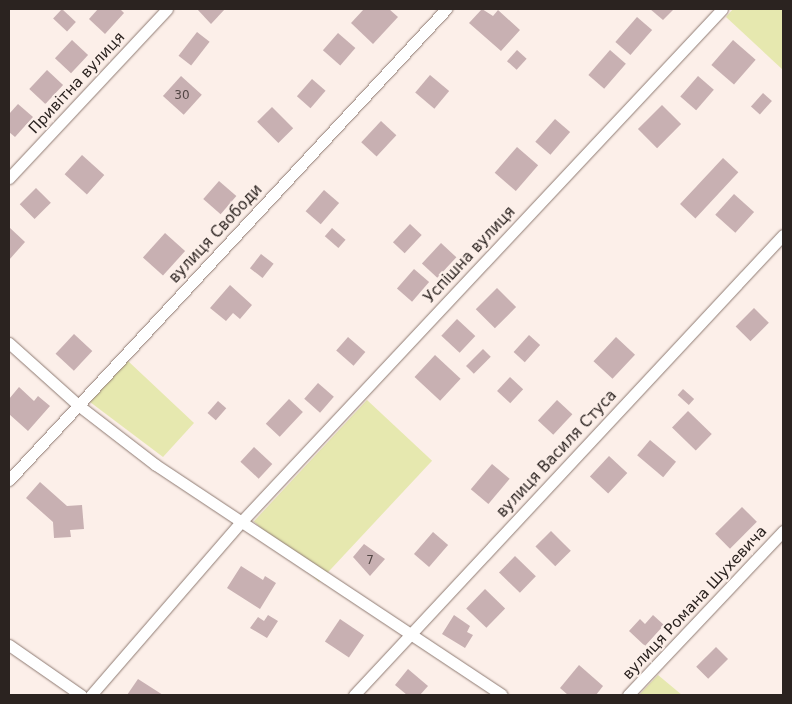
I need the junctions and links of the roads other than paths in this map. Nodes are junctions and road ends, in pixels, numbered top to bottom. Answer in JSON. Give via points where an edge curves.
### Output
{"nodes":[{"id":1,"x":166,"y":9,"type":"edge"},
{"id":2,"x":446,"y":9,"type":"edge"},
{"id":3,"x":722,"y":9,"type":"edge"},
{"id":4,"x":9,"y":178,"type":"edge"},
{"id":5,"x":783,"y":235,"type":"edge"},
{"id":6,"x":9,"y":343,"type":"edge"},
{"id":7,"x":78,"y":404,"type":"junction"},
{"id":8,"x":9,"y":480,"type":"edge"},
{"id":9,"x":240,"y":522,"type":"junction"},
{"id":10,"x":783,"y":531,"type":"edge"},
{"id":11,"x":410,"y":634,"type":"junction"},
{"id":12,"x":9,"y":646,"type":"edge"},
{"id":13,"x":81,"y":695,"type":"edge"},
{"id":14,"x":91,"y":695,"type":"edge"},
{"id":15,"x":354,"y":695,"type":"edge"},
{"id":16,"x":502,"y":695,"type":"edge"},
{"id":17,"x":628,"y":695,"type":"edge"}],
"edges":[{"from":1,"to":4,"type":"street","name":"Привітна вулиця"},
{"from":2,"to":7,"type":"street","name":"вулиця Свободи"},
{"from":3,"to":9,"type":"street","name":"Успішна вулиця"},
{"from":5,"to":11,"type":"street","name":"вулиця Василя Стуса"},
{"from":6,"to":7,"type":"street"},
{"from":7,"to":8,"type":"street","name":"вулиця Свободи"},
{"from":7,"to":9,"type":"street","via":[[156,466]]},
{"from":9,"to":11,"type":"street"},
{"from":9,"to":14,"type":"street","name":"Успішна вулиця"},
{"from":10,"to":17,"type":"street","name":"вулиця Романа Шухевича"},
{"from":11,"to":15,"type":"street","name":"вулиця Василя Стуса"},
{"from":11,"to":16,"type":"street"},
{"from":12,"to":13,"type":"street"}]}
